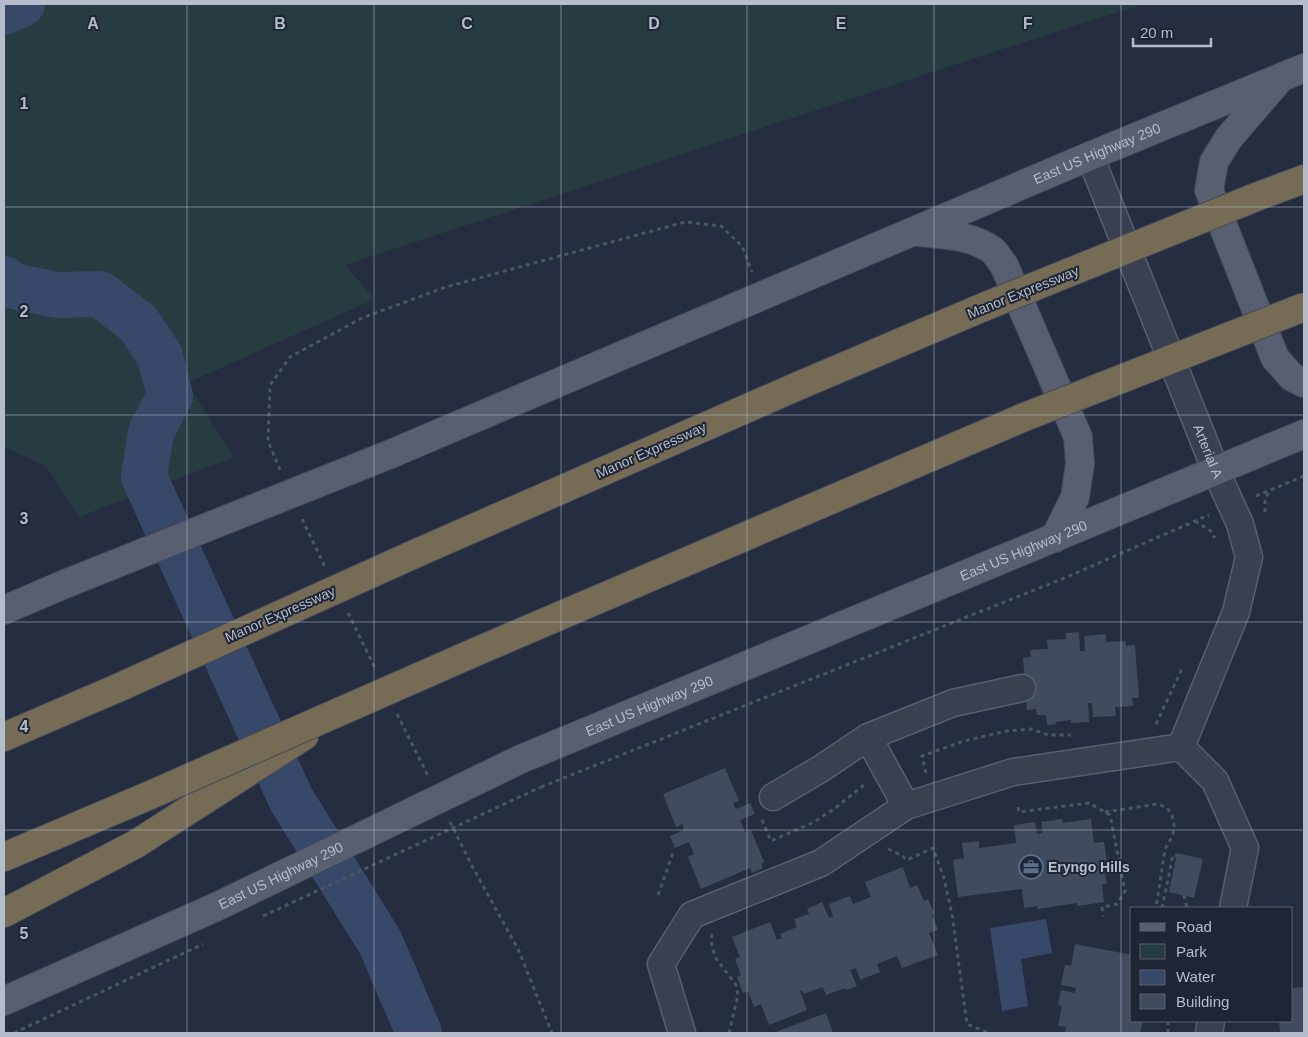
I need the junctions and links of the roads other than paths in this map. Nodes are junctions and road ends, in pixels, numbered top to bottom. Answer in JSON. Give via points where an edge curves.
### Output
{"nodes":[{"id":1,"x":1293,"y":73,"type":"edge"},
{"id":2,"x":1090,"y":156,"type":"junction"},
{"id":3,"x":1304,"y":179,"type":"edge"},
{"id":4,"x":913,"y":232,"type":"junction"},
{"id":5,"x":1304,"y":308,"type":"edge"},
{"id":6,"x":1304,"y":383,"type":"edge"},
{"id":7,"x":1304,"y":434,"type":"edge"},
{"id":8,"x":1216,"y":471,"type":"junction"},
{"id":9,"x":1055,"y":538,"type":"junction"},
{"id":10,"x":4,"y":610,"type":"edge"},
{"id":11,"x":120,"y":687,"type":"junction"},
{"id":12,"x":1022,"y":688,"type":"dead end"},
{"id":13,"x":345,"y":710,"type":"junction"},
{"id":14,"x":4,"y":725,"type":"edge"},
{"id":15,"x":4,"y":737,"type":"edge"},
{"id":16,"x":868,"y":737,"type":"junction"},
{"id":17,"x":1180,"y":747,"type":"junction"},
{"id":18,"x":766,"y":805,"type":"road end"},
{"id":19,"x":906,"y":806,"type":"junction"},
{"id":20,"x":4,"y":857,"type":"edge"},
{"id":21,"x":1233,"y":907,"type":"edge"},
{"id":22,"x":4,"y":913,"type":"edge"},
{"id":23,"x":4,"y":1001,"type":"edge"},
{"id":24,"x":682,"y":1033,"type":"edge"}],
"edges":[{"from":1,"to":2,"type":"main road","name":"East US Highway 290"},
{"from":1,"to":6,"type":"main road","via":[[1228,139],[1214,162],[1209,190],[1276,358],[1292,377]]},
{"from":2,"to":4,"type":"main road","name":"East US Highway 290"},
{"from":2,"to":8,"type":"street","name":"Arterial A"},
{"from":3,"to":11,"type":"highway","name":"Manor Expressway","bridge":true,"via":[[986,306],[798,386]]},
{"from":4,"to":9,"type":"main road","via":[[950,234],[976,242],[992,251],[1004,266],[1078,437],[1080,464],[1074,497]]},
{"from":4,"to":10,"type":"main road","name":"East US Highway 290","bridge":true,"via":[[393,453]]},
{"from":5,"to":13,"type":"highway","bridge":true,"via":[[1022,418]]},
{"from":7,"to":8,"type":"main road","name":"East US Highway 290"},
{"from":8,"to":9,"type":"main road","name":"East US Highway 290"},
{"from":8,"to":17,"type":"street","name":"Arterial A","via":[[1240,524],[1249,557],[1236,612]]},
{"from":9,"to":23,"type":"main road","name":"East US Highway 290","bridge":true,"via":[[521,759],[216,907]]},
{"from":11,"to":14,"type":"highway"},
{"from":11,"to":15,"type":"highway","name":"Manor Expressway"},
{"from":12,"to":16,"type":"street","via":[[953,703]]},
{"from":13,"to":20,"type":"highway","bridge":true},
{"from":13,"to":22,"type":"highway","bridge":true,"via":[[136,844]]},
{"from":16,"to":18,"type":"street"},
{"from":16,"to":19,"type":"street"},
{"from":17,"to":19,"type":"street","via":[[1012,772]]},
{"from":17,"to":21,"type":"street","via":[[1216,781],[1245,848]]},
{"from":19,"to":24,"type":"street","via":[[821,863],[692,915],[661,964]]}]}
